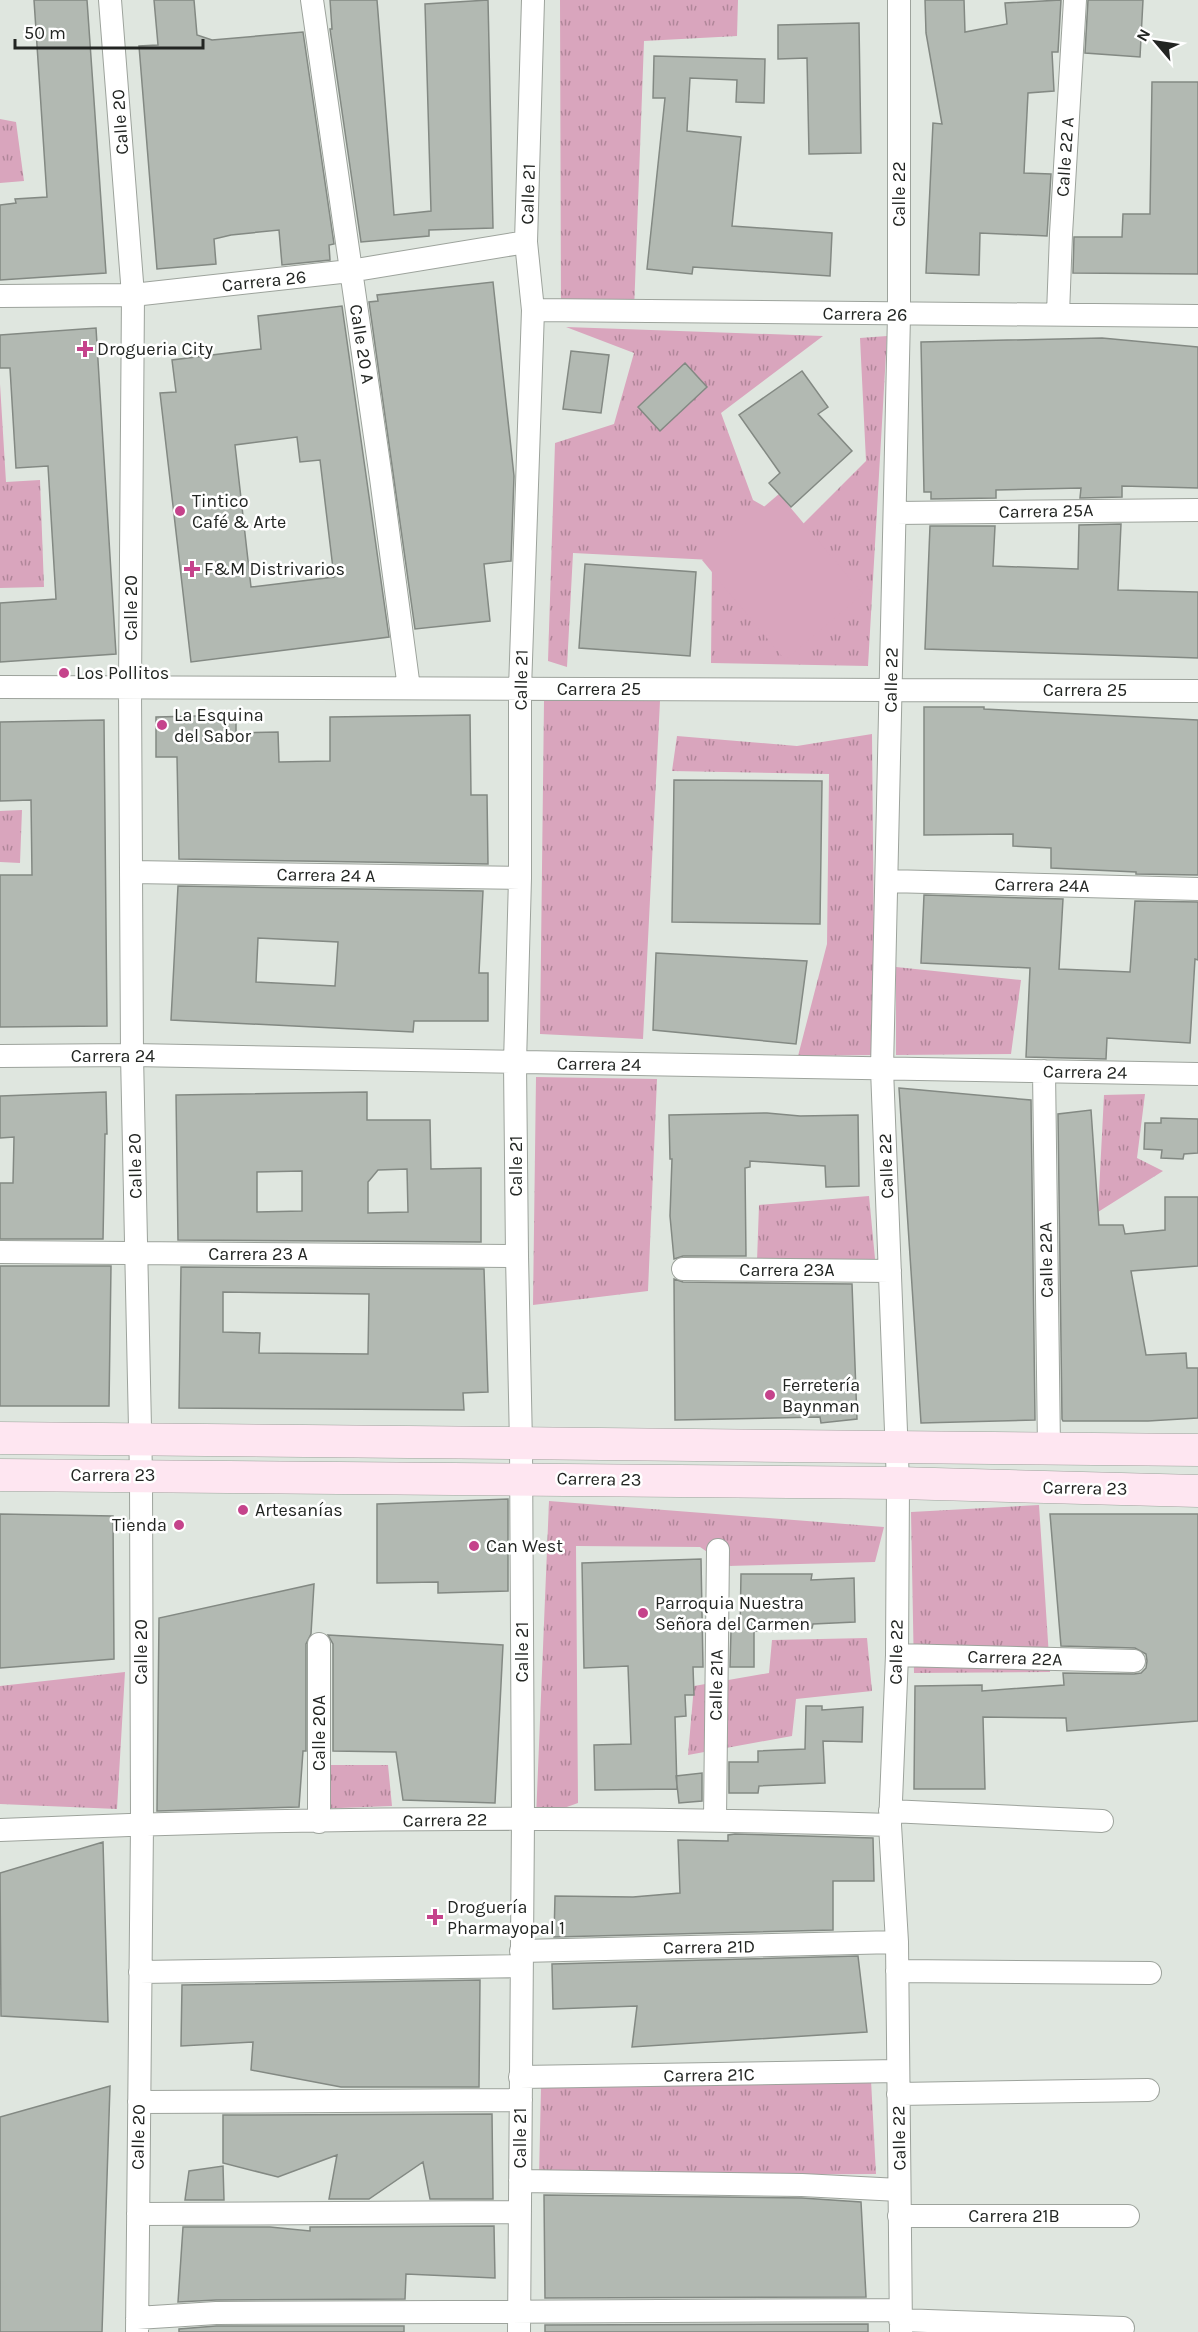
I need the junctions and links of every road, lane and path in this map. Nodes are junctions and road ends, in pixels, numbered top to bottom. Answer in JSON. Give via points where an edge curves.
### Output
{"nodes":[{"id":1,"x":110,"y":0,"type":"edge"},
{"id":2,"x":312,"y":0,"type":"edge"},
{"id":3,"x":533,"y":0,"type":"edge"},
{"id":4,"x":899,"y":0,"type":"edge"},
{"id":5,"x":1075,"y":0,"type":"edge"},
{"id":6,"x":526,"y":242,"type":"junction"},
{"id":7,"x":351,"y":271,"type":"junction"},
{"id":8,"x":133,"y":295,"type":"junction"},
{"id":9,"x":0,"y":296,"type":"edge"},
{"id":10,"x":533,"y":310,"type":"junction"},
{"id":11,"x":1058,"y":314,"type":"junction"},
{"id":12,"x":899,"y":315,"type":"junction"},
{"id":13,"x":1198,"y":316,"type":"edge"},
{"id":14,"x":1198,"y":510,"type":"edge"},
{"id":15,"x":895,"y":513,"type":"junction"},
{"id":16,"x":0,"y":687,"type":"edge"},
{"id":17,"x":130,"y":687,"type":"junction"},
{"id":18,"x":409,"y":688,"type":"junction"},
{"id":19,"x":520,"y":689,"type":"junction"},
{"id":20,"x":891,"y":689,"type":"junction"},
{"id":21,"x":1198,"y":691,"type":"edge"},
{"id":22,"x":132,"y":872,"type":"junction"},
{"id":23,"x":520,"y":878,"type":"junction"},
{"id":24,"x":886,"y":881,"type":"junction"},
{"id":25,"x":1198,"y":889,"type":"edge"},
{"id":26,"x":132,"y":1055,"type":"junction"},
{"id":27,"x":0,"y":1056,"type":"edge"},
{"id":28,"x":515,"y":1063,"type":"junction"},
{"id":29,"x":882,"y":1069,"type":"junction"},
{"id":30,"x":1044,"y":1071,"type":"junction"},
{"id":31,"x":1198,"y":1074,"type":"edge"},
{"id":32,"x":0,"y":1252,"type":"edge"},
{"id":33,"x":136,"y":1253,"type":"junction"},
{"id":34,"x":517,"y":1256,"type":"junction"},
{"id":35,"x":683,"y":1269,"type":"dead end"},
{"id":36,"x":890,"y":1271,"type":"junction"},
{"id":37,"x":0,"y":1438,"type":"edge"},
{"id":38,"x":140,"y":1440,"type":"junction"},
{"id":39,"x":521,"y":1444,"type":"junction"},
{"id":40,"x":897,"y":1447,"type":"junction"},
{"id":41,"x":1049,"y":1448,"type":"junction"},
{"id":42,"x":1198,"y":1450,"type":"edge"},
{"id":43,"x":0,"y":1475,"type":"edge"},
{"id":44,"x":141,"y":1475,"type":"junction"},
{"id":45,"x":521,"y":1478,"type":"junction"},
{"id":46,"x":898,"y":1483,"type":"junction"},
{"id":47,"x":1198,"y":1491,"type":"edge"},
{"id":48,"x":718,"y":1550,"type":"dead end"},
{"id":49,"x":319,"y":1644,"type":"dead end"},
{"id":50,"x":897,"y":1655,"type":"junction"},
{"id":51,"x":1134,"y":1661,"type":"dead end"},
{"id":52,"x":523,"y":1818,"type":"junction"},
{"id":53,"x":890,"y":1818,"type":"junction"},
{"id":54,"x":715,"y":1820,"type":"junction"},
{"id":55,"x":319,"y":1821,"type":"junction"},
{"id":56,"x":1102,"y":1821,"type":"dead end"},
{"id":57,"x":142,"y":1824,"type":"junction"},
{"id":58,"x":0,"y":1830,"type":"edge"},
{"id":59,"x":897,"y":1942,"type":"junction"},
{"id":60,"x":521,"y":1958,"type":"junction"},
{"id":61,"x":897,"y":1971,"type":"junction"},
{"id":62,"x":140,"y":1972,"type":"junction"},
{"id":63,"x":1150,"y":1972,"type":"dead end"},
{"id":64,"x":898,"y":2071,"type":"junction"},
{"id":65,"x":520,"y":2077,"type":"junction"},
{"id":66,"x":1148,"y":2090,"type":"dead end"},
{"id":67,"x":898,"y":2094,"type":"junction"},
{"id":68,"x":521,"y":2100,"type":"junction"},
{"id":69,"x":139,"y":2102,"type":"junction"},
{"id":70,"x":520,"y":2181,"type":"junction"},
{"id":71,"x":899,"y":2190,"type":"junction"},
{"id":72,"x":520,"y":2212,"type":"junction"},
{"id":73,"x":138,"y":2214,"type":"junction"},
{"id":74,"x":899,"y":2216,"type":"junction"},
{"id":75,"x":1128,"y":2216,"type":"dead end"},
{"id":76,"x":900,"y":2321,"type":"edge"},
{"id":77,"x":519,"y":2322,"type":"edge"},
{"id":78,"x":137,"y":2325,"type":"edge"},
{"id":79,"x":1123,"y":2328,"type":"dead end"}],
"edges":[{"from":1,"to":8,"type":"street","name":"Calle 20"},
{"from":2,"to":7,"type":"street","name":"Calle 20 A"},
{"from":3,"to":6,"type":"street","name":"Calle 21"},
{"from":4,"to":12,"type":"street","name":"Calle 22"},
{"from":5,"to":11,"type":"street","name":"Calle 22 A"},
{"from":6,"to":7,"type":"street","name":"Carrera 26"},
{"from":6,"to":10,"type":"street","name":"Calle 21"},
{"from":7,"to":8,"type":"street","name":"Carrera 26"},
{"from":7,"to":18,"type":"street","name":"Calle 20 A"},
{"from":8,"to":9,"type":"street","name":"Carrera 26"},
{"from":8,"to":17,"type":"street","name":"Calle 20"},
{"from":10,"to":12,"type":"street","name":"Carrera 26"},
{"from":10,"to":19,"type":"street","name":"Calle 21"},
{"from":11,"to":12,"type":"street","name":"Carrera 26"},
{"from":11,"to":13,"type":"street","name":"Carrera 26"},
{"from":12,"to":15,"type":"street","name":"Calle 22"},
{"from":14,"to":15,"type":"street","name":"Carrera 25A"},
{"from":15,"to":20,"type":"street","name":"Calle 22"},
{"from":16,"to":17,"type":"street","name":"Carrera 25"},
{"from":17,"to":18,"type":"street","name":"Carrera 25"},
{"from":17,"to":22,"type":"street","name":"Calle 20"},
{"from":18,"to":19,"type":"street","name":"Carrera 25"},
{"from":19,"to":20,"type":"street","name":"Carrera 25"},
{"from":19,"to":23,"type":"street","name":"Calle 21"},
{"from":20,"to":21,"type":"street","name":"Carrera 25"},
{"from":20,"to":24,"type":"street","name":"Calle 22"},
{"from":22,"to":23,"type":"street","name":"Carrera 24 A"},
{"from":22,"to":26,"type":"street","name":"Calle 20"},
{"from":23,"to":28,"type":"street","name":"Calle 21"},
{"from":24,"to":25,"type":"street","name":"Carrera 24A"},
{"from":24,"to":29,"type":"street","name":"Calle 22"},
{"from":26,"to":27,"type":"street","name":"Carrera 24"},
{"from":26,"to":28,"type":"street","name":"Carrera 24"},
{"from":26,"to":33,"type":"street","name":"Calle 20"},
{"from":28,"to":29,"type":"street","name":"Carrera 24"},
{"from":28,"to":34,"type":"street","name":"Calle 21"},
{"from":29,"to":30,"type":"street","name":"Carrera 24"},
{"from":29,"to":36,"type":"street","name":"Calle 22"},
{"from":30,"to":31,"type":"street","name":"Carrera 24"},
{"from":30,"to":41,"type":"street","name":"Calle 22A"},
{"from":32,"to":33,"type":"street","name":"Carrera 23 A"},
{"from":33,"to":34,"type":"street","name":"Carrera 23 A"},
{"from":33,"to":38,"type":"street","name":"Calle 20"},
{"from":34,"to":39,"type":"street","name":"Calle 21"},
{"from":35,"to":36,"type":"street","name":"Carrera 23A"},
{"from":36,"to":40,"type":"street","name":"Calle 22"},
{"from":37,"to":38,"type":"street","name":"Carrera 23"},
{"from":38,"to":39,"type":"street","name":"Carrera 23"},
{"from":38,"to":44,"type":"street","name":"Calle 20"},
{"from":39,"to":40,"type":"street","name":"Carrera 23"},
{"from":39,"to":45,"type":"street","name":"Calle 21"},
{"from":40,"to":41,"type":"street","name":"Carrera 23"},
{"from":40,"to":46,"type":"street","name":"Calle 22"},
{"from":41,"to":42,"type":"street","name":"Carrera 23"},
{"from":43,"to":44,"type":"street","name":"Carrera 23"},
{"from":44,"to":45,"type":"street","name":"Carrera 23"},
{"from":44,"to":57,"type":"street","name":"Calle 20"},
{"from":45,"to":46,"type":"street","name":"Carrera 23"},
{"from":45,"to":52,"type":"street","name":"Calle 21"},
{"from":46,"to":47,"type":"street","name":"Carrera 23"},
{"from":46,"to":50,"type":"street","name":"Calle 22"},
{"from":48,"to":54,"type":"street","name":"Calle 21A"},
{"from":49,"to":55,"type":"street","name":"Calle 20A"},
{"from":50,"to":51,"type":"street","name":"Carrera 22A"},
{"from":50,"to":53,"type":"street","name":"Calle 22"},
{"from":52,"to":54,"type":"street","name":"Carrera 22"},
{"from":52,"to":55,"type":"street","name":"Carrera 22"},
{"from":52,"to":60,"type":"street","name":"Calle 21"},
{"from":53,"to":54,"type":"street","name":"Carrera 22"},
{"from":53,"to":56,"type":"street","name":"Carrera 22"},
{"from":53,"to":59,"type":"street","name":"Calle 22"},
{"from":55,"to":57,"type":"street","name":"Carrera 22"},
{"from":57,"to":58,"type":"street","name":"Carrera 22"},
{"from":57,"to":62,"type":"street","name":"Calle 20"},
{"from":59,"to":60,"type":"street","name":"Carrera 21D"},
{"from":59,"to":61,"type":"street","name":"Calle 22"},
{"from":60,"to":62,"type":"street","name":"Carrera 21D"},
{"from":60,"to":65,"type":"street","name":"Calle 21"},
{"from":61,"to":63,"type":"street"},
{"from":61,"to":64,"type":"street","name":"Calle 22"},
{"from":62,"to":69,"type":"street","name":"Calle 20"},
{"from":64,"to":65,"type":"street","name":"Carrera 21C"},
{"from":64,"to":67,"type":"street","name":"Calle 22"},
{"from":65,"to":68,"type":"street","name":"Calle 21"},
{"from":66,"to":67,"type":"street"},
{"from":67,"to":71,"type":"street","name":"Calle 22"},
{"from":68,"to":69,"type":"street"},
{"from":68,"to":70,"type":"street","name":"Calle 21"},
{"from":69,"to":73,"type":"street","name":"Calle 20"},
{"from":70,"to":71,"type":"street"},
{"from":70,"to":72,"type":"street","name":"Calle 21"},
{"from":71,"to":74,"type":"street","name":"Calle 22"},
{"from":72,"to":73,"type":"street"},
{"from":72,"to":77,"type":"street","name":"Calle 21"},
{"from":73,"to":78,"type":"street","name":"Calle 20"},
{"from":74,"to":75,"type":"street","name":"Carrera 21B"},
{"from":74,"to":76,"type":"street","name":"Calle 22"},
{"from":76,"to":77,"type":"street"},
{"from":76,"to":79,"type":"street"},
{"from":77,"to":78,"type":"street","via":[[216,2313]]}]}
